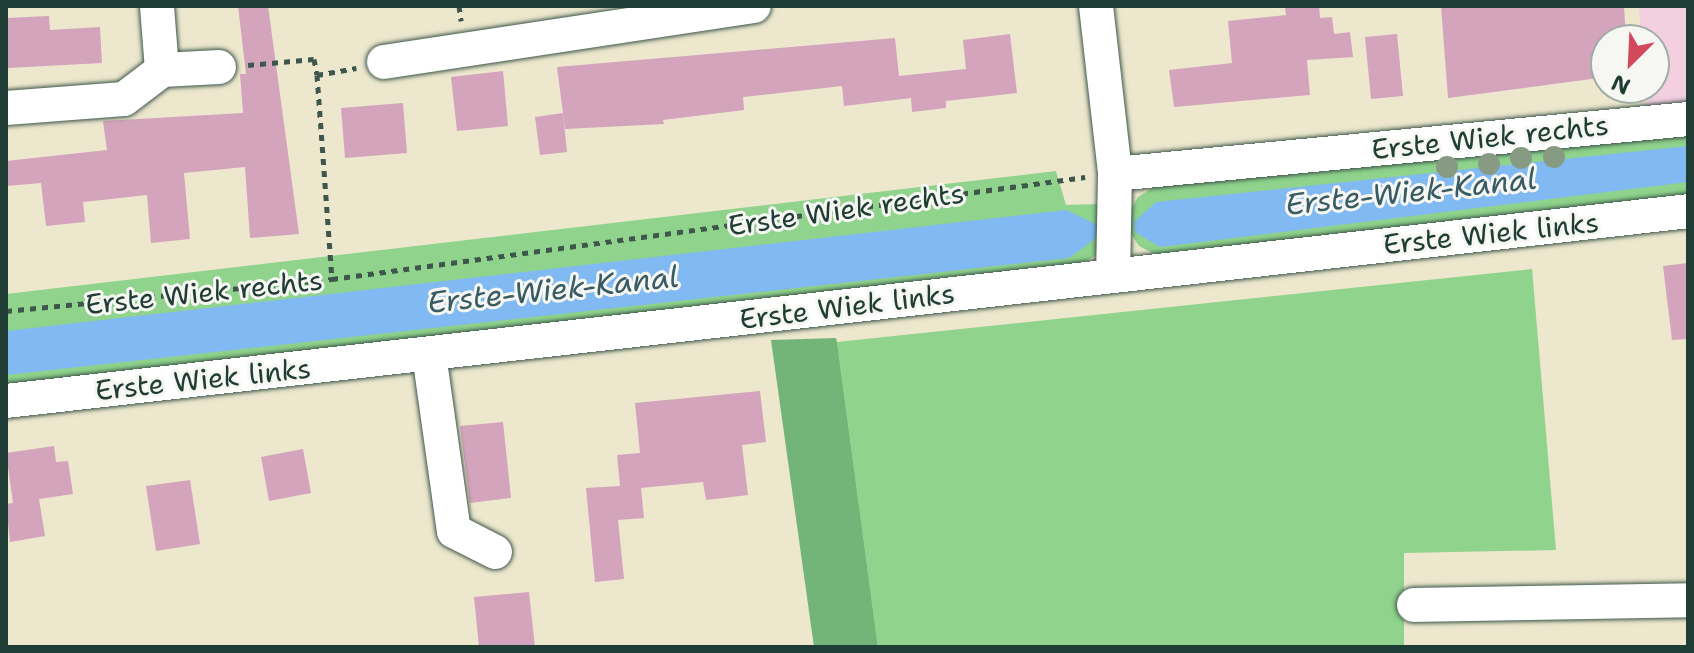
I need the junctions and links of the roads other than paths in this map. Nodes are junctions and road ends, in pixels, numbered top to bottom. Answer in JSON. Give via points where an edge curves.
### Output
{"nodes":[{"id":1,"x":157,"y":6,"type":"edge"},
{"id":2,"x":754,"y":6,"type":"edge"},
{"id":3,"x":1096,"y":6,"type":"edge"},
{"id":4,"x":384,"y":62,"type":"road end"},
{"id":5,"x":219,"y":67,"type":"road end"},
{"id":6,"x":162,"y":70,"type":"junction"},
{"id":7,"x":6,"y":108,"type":"edge"},
{"id":8,"x":1688,"y":119,"type":"edge"},
{"id":9,"x":1115,"y":174,"type":"junction"},
{"id":10,"x":1688,"y":211,"type":"edge"},
{"id":11,"x":1113,"y":274,"type":"junction"},
{"id":12,"x":429,"y":354,"type":"junction"},
{"id":13,"x":6,"y":401,"type":"edge"},
{"id":14,"x":495,"y":552,"type":"dead end"},
{"id":15,"x":1688,"y":600,"type":"edge"},
{"id":16,"x":1414,"y":605,"type":"dead end"}],
"edges":[{"from":1,"to":6,"type":"street"},
{"from":2,"to":4,"type":"street","via":[[704,9]]},
{"from":3,"to":9,"type":"street"},
{"from":5,"to":6,"type":"street"},
{"from":6,"to":7,"type":"street","via":[[124,99]]},
{"from":8,"to":9,"type":"street","name":"Erste Wiek rechts"},
{"from":9,"to":11,"type":"street"},
{"from":10,"to":11,"type":"street","name":"Erste Wiek links"},
{"from":11,"to":12,"type":"street","name":"Erste Wiek links"},
{"from":12,"to":13,"type":"street","name":"Erste Wiek links"},
{"from":12,"to":14,"type":"street","via":[[454,531]]},
{"from":15,"to":16,"type":"street"}]}
